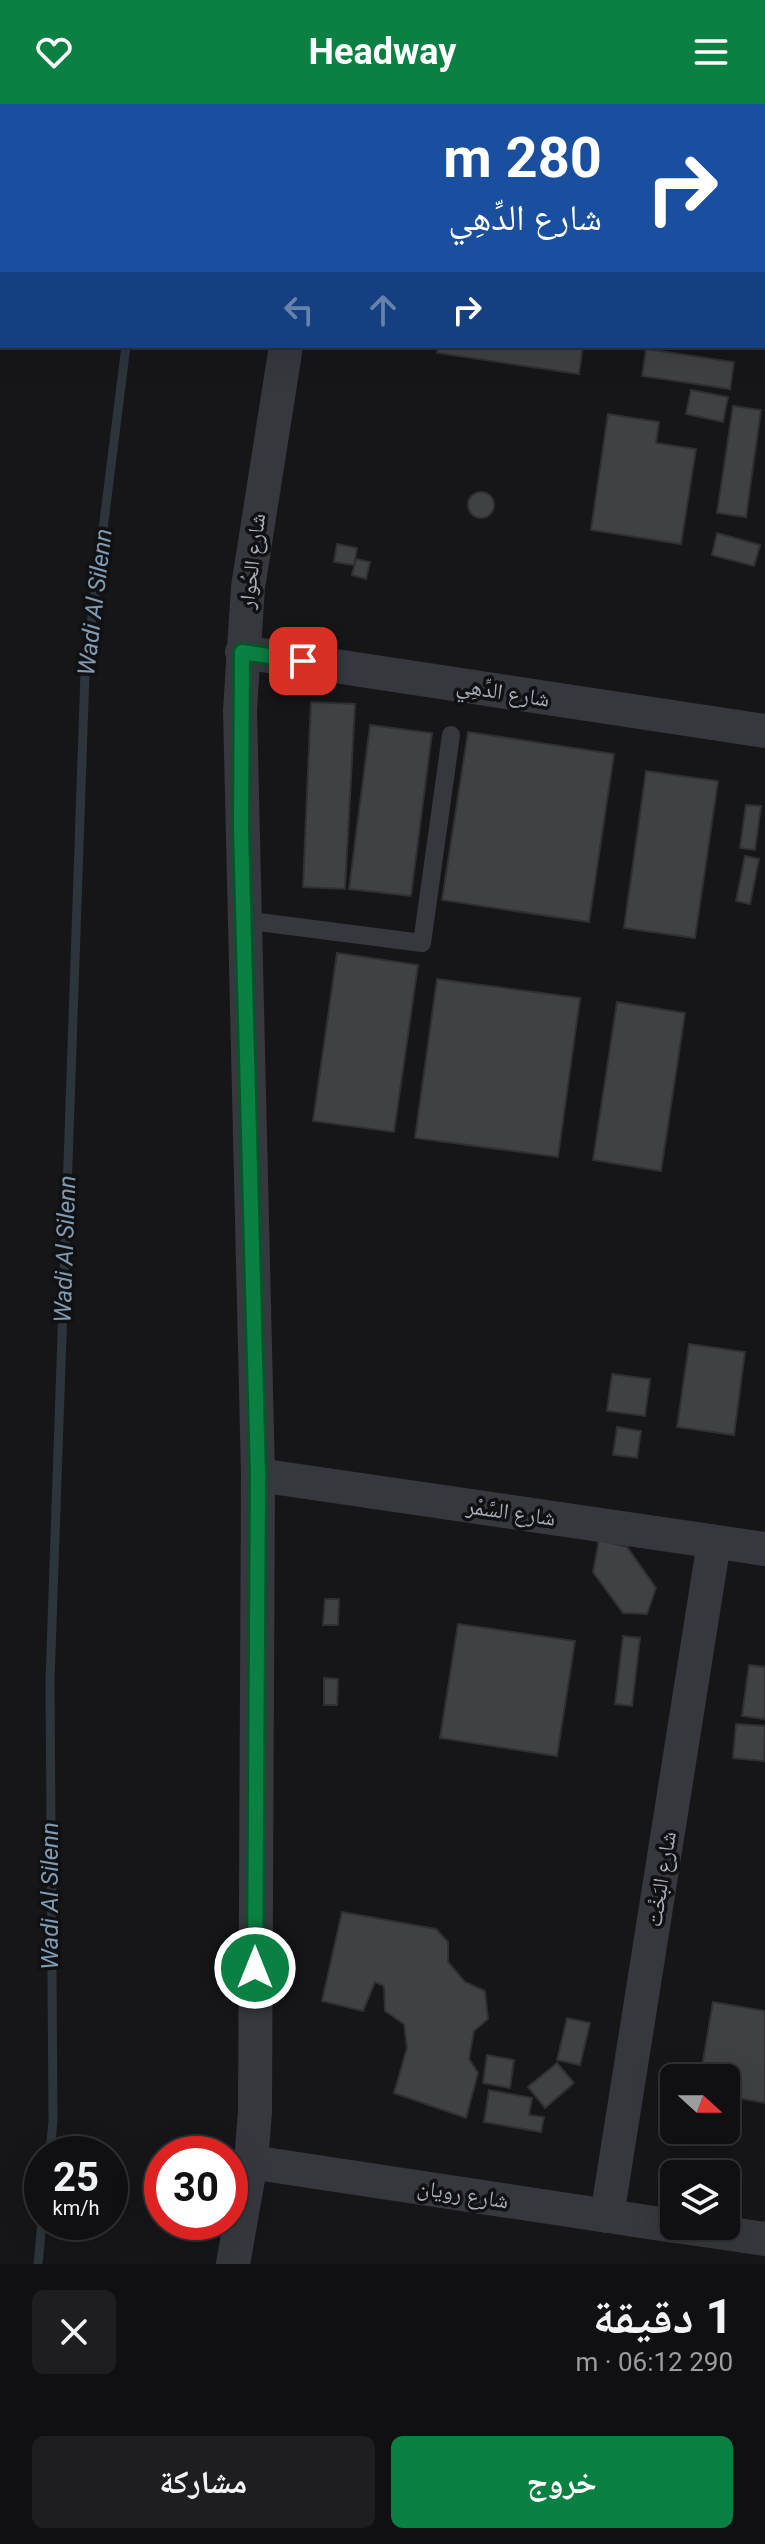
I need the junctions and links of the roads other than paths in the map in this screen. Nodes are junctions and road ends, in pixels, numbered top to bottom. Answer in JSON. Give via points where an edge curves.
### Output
{"nodes":[{"id":1,"x":286,"y":348,"type":"edge"},
{"id":2,"x":242,"y":652,"type":"junction"},
{"id":3,"x":765,"y":731,"type":"edge"},
{"id":4,"x":451,"y":735,"type":"dead end"},
{"id":5,"x":243,"y":920,"type":"junction"},
{"id":6,"x":258,"y":1475,"type":"junction"},
{"id":7,"x":714,"y":1542,"type":"junction"},
{"id":8,"x":765,"y":1549,"type":"edge"},
{"id":9,"x":251,"y":2162,"type":"junction"},
{"id":10,"x":607,"y":2216,"type":"junction"},
{"id":11,"x":660,"y":2224,"type":"edge"},
{"id":12,"x":740,"y":2235,"type":"edge"},
{"id":13,"x":765,"y":2239,"type":"edge"},
{"id":14,"x":233,"y":2264,"type":"edge"}],
"edges":[{"from":1,"to":2,"type":"street","name":"شارع الحُوار"},
{"from":2,"to":3,"type":"street","name":"شارع الدِّهِي"},
{"from":2,"to":5,"type":"street","name":"شارع الحُوار"},
{"from":4,"to":5,"type":"lane","via":[[422,943]]},
{"from":5,"to":6,"type":"street","name":"شارع الحُوار"},
{"from":6,"to":7,"type":"street","name":"شارع السَّمْر"},
{"from":6,"to":9,"type":"street","name":"شارع الحُوار"},
{"from":7,"to":8,"type":"street","name":"شارع السَّمْر"},
{"from":7,"to":10,"type":"street","name":"شارع البَخْت"},
{"from":9,"to":10,"type":"street","name":"شارع رويان"},
{"from":9,"to":14,"type":"street","name":"شارع الحُوار"},
{"from":10,"to":11,"type":"street","name":"شارع رويان"},
{"from":12,"to":13,"type":"street","name":"شارع رويان"}]}
